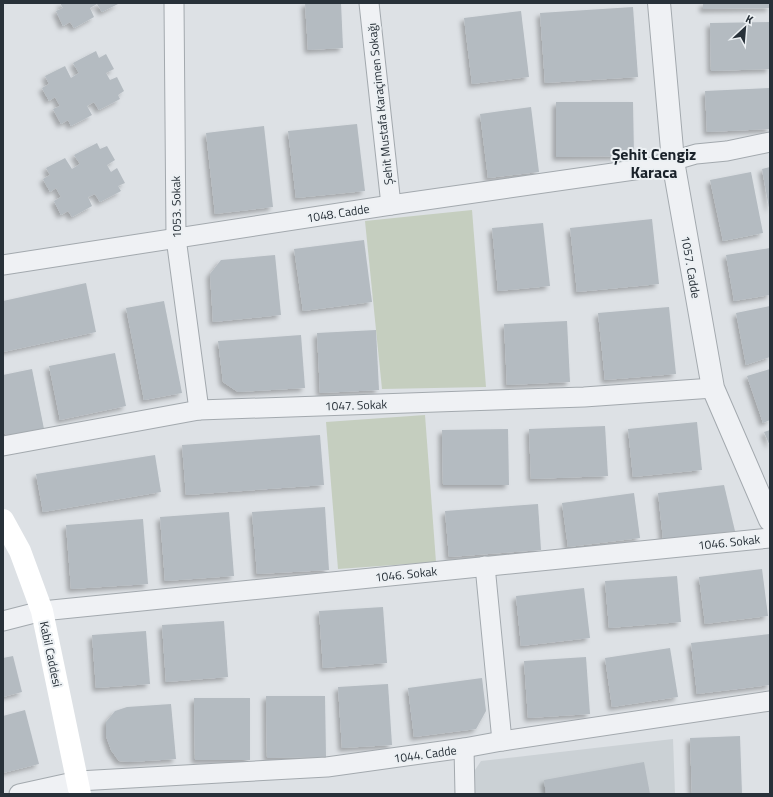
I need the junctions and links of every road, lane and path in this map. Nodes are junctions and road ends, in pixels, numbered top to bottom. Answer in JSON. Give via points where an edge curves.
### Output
{"nodes":[{"id":1,"x":174,"y":3,"type":"edge"},
{"id":2,"x":369,"y":3,"type":"edge"},
{"id":3,"x":659,"y":3,"type":"edge"},
{"id":4,"x":770,"y":142,"type":"edge"},
{"id":5,"x":673,"y":161,"type":"junction"},
{"id":6,"x":391,"y":205,"type":"junction"},
{"id":7,"x":176,"y":238,"type":"junction"},
{"id":8,"x":3,"y":265,"type":"edge"},
{"id":9,"x":713,"y":388,"type":"junction"},
{"id":10,"x":199,"y":410,"type":"junction"},
{"id":11,"x":3,"y":446,"type":"edge"},
{"id":12,"x":3,"y":520,"type":"edge"},
{"id":13,"x":770,"y":520,"type":"edge"},
{"id":14,"x":770,"y":538,"type":"edge"},
{"id":15,"x":485,"y":566,"type":"junction"},
{"id":16,"x":42,"y":611,"type":"junction"},
{"id":17,"x":3,"y":621,"type":"edge"},
{"id":18,"x":770,"y":701,"type":"edge"},
{"id":19,"x":502,"y":741,"type":"junction"},
{"id":20,"x":464,"y":748,"type":"junction"},
{"id":21,"x":79,"y":787,"type":"edge"},
{"id":22,"x":19,"y":794,"type":"edge"},
{"id":23,"x":465,"y":794,"type":"edge"}],
"edges":[{"from":1,"to":7,"type":"street","name":"1053. Sokak"},
{"from":2,"to":6,"type":"street","name":"Şehit Mustafa Karaçimen Sokağı"},
{"from":3,"to":5,"type":"street","name":"1057. Cadde"},
{"from":4,"to":5,"type":"street","name":"1048. Cadde","via":[[727,152],[696,154]]},
{"from":5,"to":6,"type":"street","name":"1048. Cadde"},
{"from":5,"to":9,"type":"street","name":"1057. Cadde"},
{"from":6,"to":7,"type":"street","name":"1048. Cadde"},
{"from":7,"to":8,"type":"street","name":"1048. Cadde"},
{"from":7,"to":10,"type":"street","name":"1053. Sokak"},
{"from":9,"to":10,"type":"street","name":"1047. Sokak","via":[[584,397]]},
{"from":9,"to":13,"type":"street","name":"1057. Cadde"},
{"from":10,"to":11,"type":"street","name":"1047. Sokak"},
{"from":12,"to":16,"type":"main road","name":"Kabil Caddesi","via":[[20,551]]},
{"from":14,"to":15,"type":"street","name":"1046. Sokak"},
{"from":15,"to":16,"type":"street","name":"1046. Sokak"},
{"from":15,"to":19,"type":"street"},
{"from":16,"to":17,"type":"street","name":"1046. Sokak"},
{"from":16,"to":21,"type":"main road","name":"Kabil Caddesi"},
{"from":18,"to":19,"type":"street","name":"1044. Cadde"},
{"from":19,"to":20,"type":"street","name":"1044. Cadde"},
{"from":20,"to":21,"type":"street","name":"1044. Cadde","via":[[327,767]]},
{"from":20,"to":23,"type":"street"},
{"from":21,"to":22,"type":"street","name":"1044. Cadde"}]}
